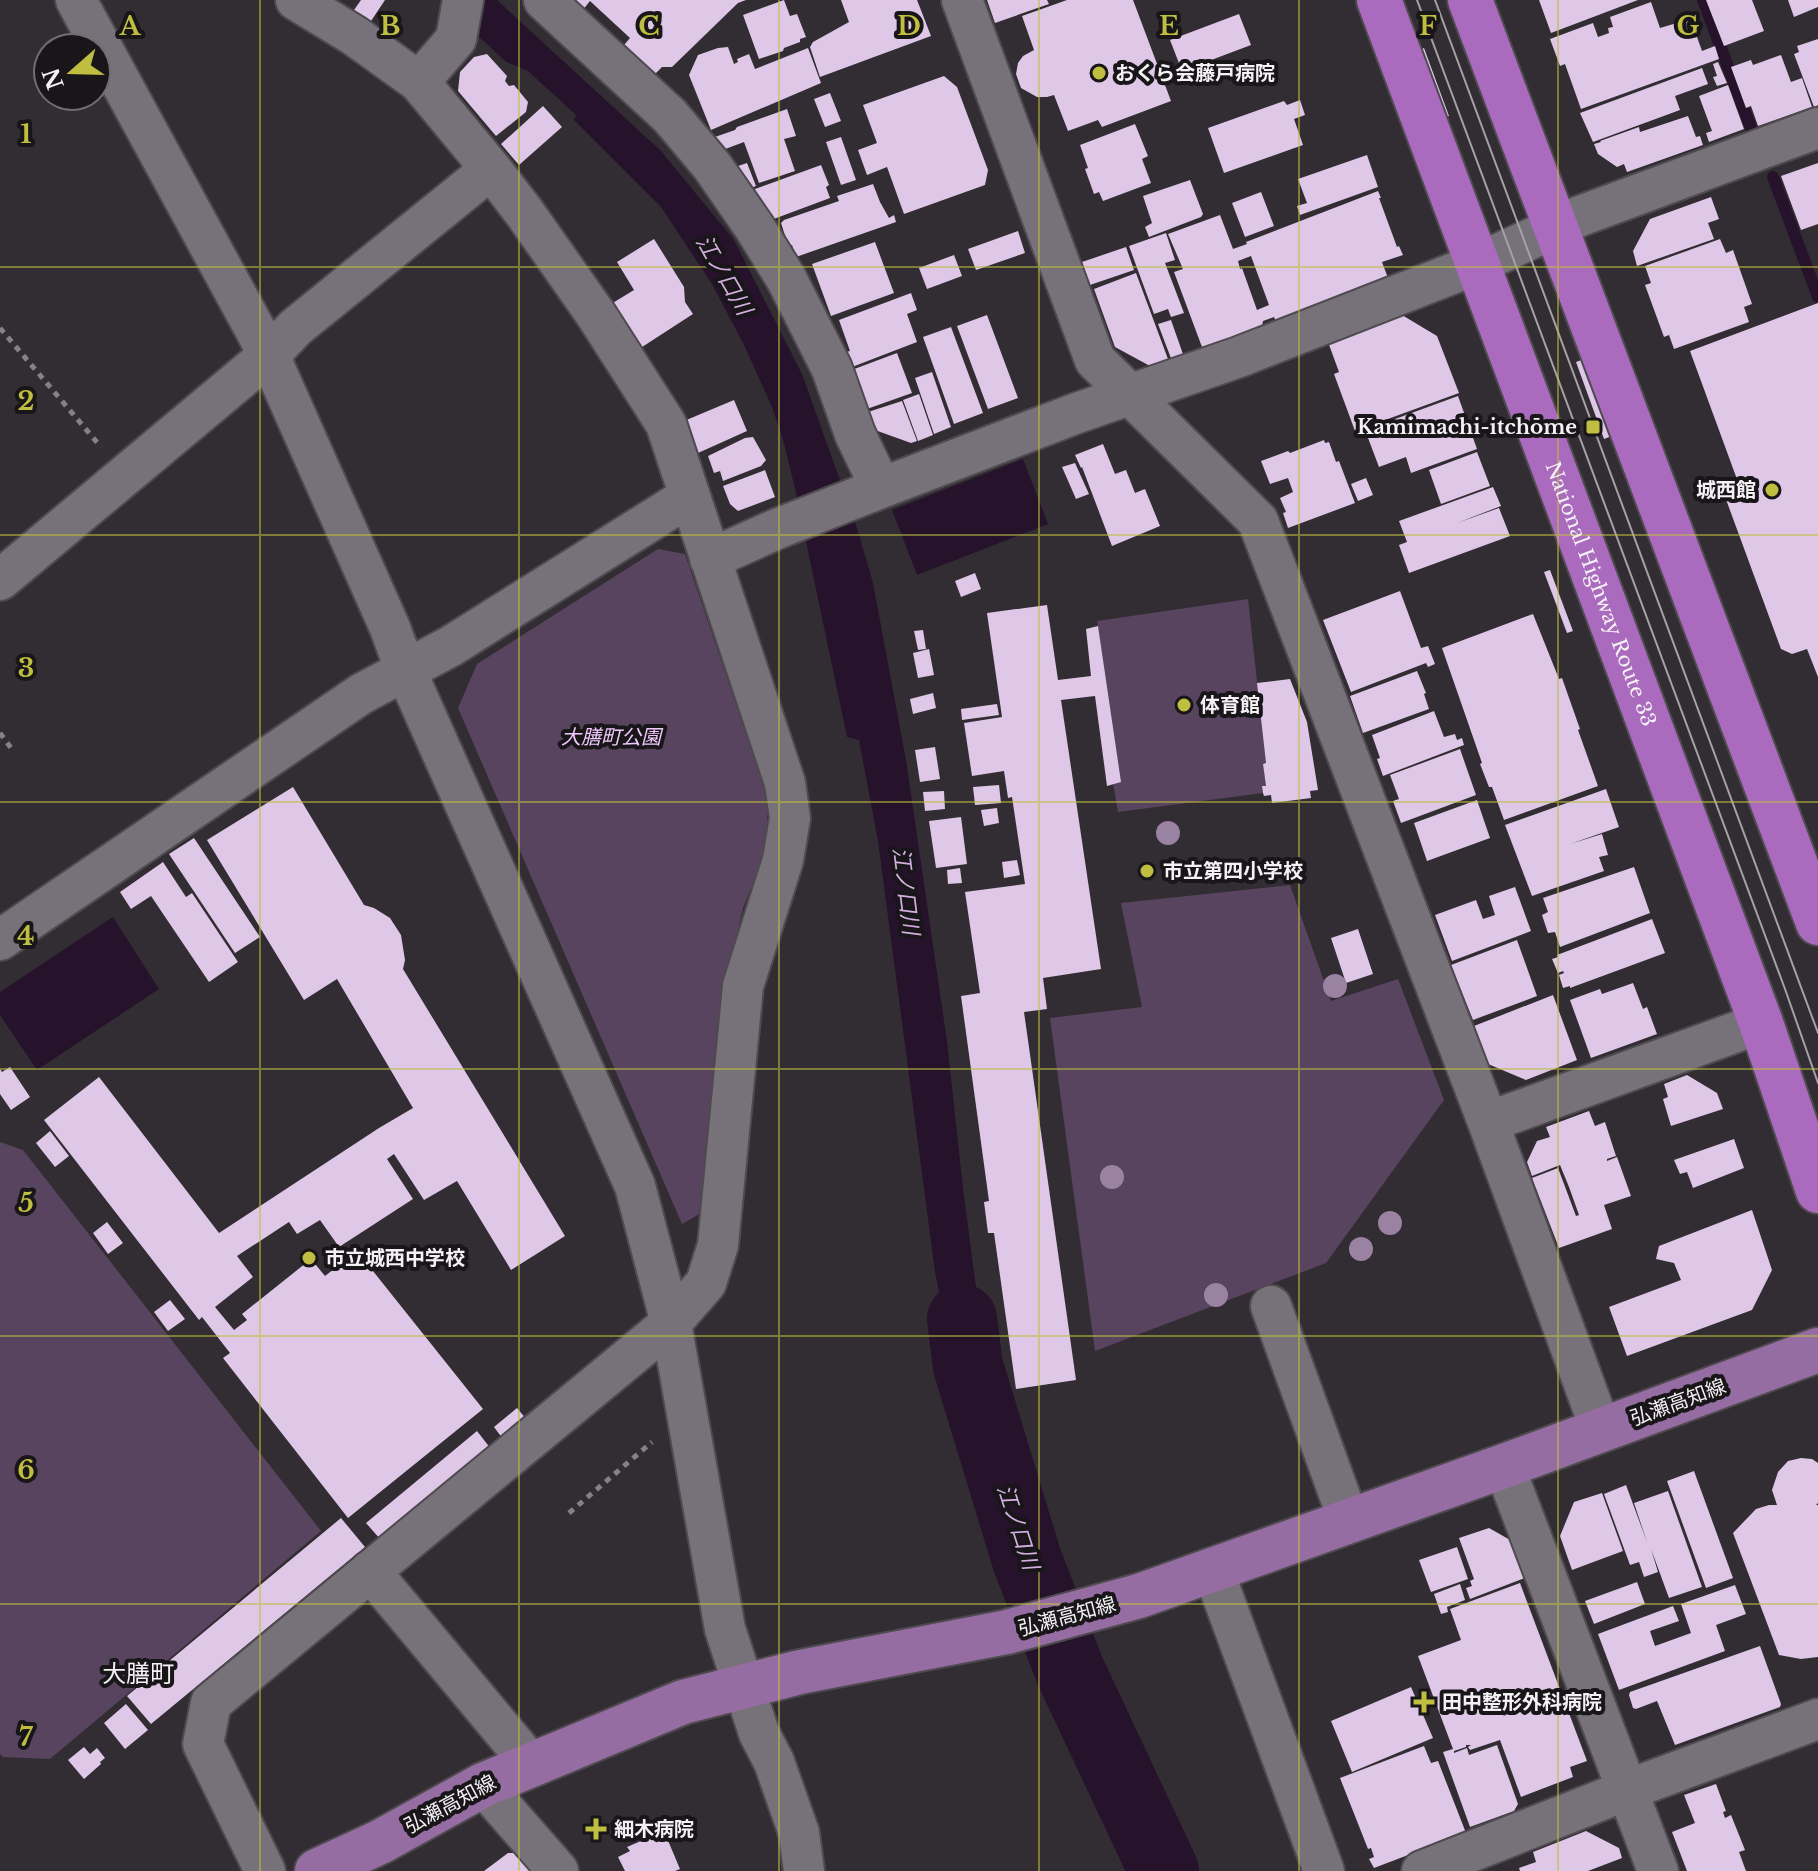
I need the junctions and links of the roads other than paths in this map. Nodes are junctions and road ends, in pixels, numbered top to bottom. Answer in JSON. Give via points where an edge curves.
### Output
{"nodes":[{"id":1,"x":76,"y":0,"type":"edge"},
{"id":2,"x":296,"y":0,"type":"edge"},
{"id":3,"x":463,"y":0,"type":"edge"},
{"id":4,"x":544,"y":0,"type":"edge"},
{"id":5,"x":962,"y":0,"type":"edge"},
{"id":6,"x":1379,"y":0,"type":"edge"},
{"id":7,"x":1470,"y":0,"type":"edge"},
{"id":8,"x":419,"y":82,"type":"junction"},
{"id":9,"x":1818,"y":128,"type":"edge"},
{"id":10,"x":491,"y":169,"type":"junction"},
{"id":11,"x":1556,"y":228,"type":"junction"},
{"id":12,"x":1477,"y":264,"type":"junction"},
{"id":13,"x":269,"y":355,"type":"junction"},
{"id":14,"x":1128,"y":394,"type":"junction"},
{"id":15,"x":871,"y":491,"type":"junction"},
{"id":16,"x":690,"y":496,"type":"junction"},
{"id":17,"x":710,"y":559,"type":"junction"},
{"id":18,"x":0,"y":580,"type":"edge"},
{"id":19,"x":405,"y":669,"type":"junction"},
{"id":20,"x":1818,"y":923,"type":"edge"},
{"id":21,"x":0,"y":940,"type":"edge"},
{"id":22,"x":1761,"y":1023,"type":"junction"},
{"id":23,"x":1488,"y":1122,"type":"junction"},
{"id":24,"x":1818,"y":1191,"type":"edge"},
{"id":25,"x":1271,"y":1306,"type":"dead end"},
{"id":26,"x":671,"y":1323,"type":"junction"},
{"id":27,"x":1818,"y":1350,"type":"edge"},
{"id":28,"x":1601,"y":1430,"type":"junction"},
{"id":29,"x":1504,"y":1466,"type":"junction"},
{"id":30,"x":1349,"y":1521,"type":"junction"},
{"id":31,"x":1213,"y":1570,"type":"junction"},
{"id":32,"x":370,"y":1571,"type":"junction"},
{"id":33,"x":744,"y":1685,"type":"junction"},
{"id":34,"x":1818,"y":1719,"type":"edge"},
{"id":35,"x":531,"y":1764,"type":"junction"},
{"id":36,"x":483,"y":1785,"type":"junction"},
{"id":37,"x":1627,"y":1790,"type":"junction"},
{"id":38,"x":380,"y":1856,"type":"edge"},
{"id":39,"x":1483,"y":1860,"type":"edge"},
{"id":40,"x":265,"y":1871,"type":"edge"},
{"id":41,"x":317,"y":1871,"type":"edge"},
{"id":42,"x":558,"y":1871,"type":"edge"},
{"id":43,"x":804,"y":1871,"type":"edge"},
{"id":44,"x":1324,"y":1871,"type":"edge"},
{"id":45,"x":1422,"y":1871,"type":"edge"},
{"id":46,"x":1658,"y":1871,"type":"edge"}],
"edges":[{"from":1,"to":13,"type":"street"},
{"from":2,"to":8,"type":"street"},
{"from":3,"to":8,"type":"street","via":[[456,39]]},
{"from":4,"to":15,"type":"street","via":[[670,116],[755,228],[832,369]]},
{"from":5,"to":14,"type":"street","via":[[1095,360]]},
{"from":6,"to":12,"type":"highway","name":"National Highway Route 33"},
{"from":7,"to":11,"type":"highway"},
{"from":8,"to":10,"type":"street"},
{"from":9,"to":11,"type":"street"},
{"from":10,"to":13,"type":"street","via":[[296,327]]},
{"from":10,"to":16,"type":"street","via":[[595,313],[666,424]]},
{"from":11,"to":12,"type":"street"},
{"from":11,"to":20,"type":"highway"},
{"from":12,"to":14,"type":"street","via":[[1239,357]]},
{"from":12,"to":22,"type":"highway","name":"National Highway Route 33"},
{"from":13,"to":18,"type":"street"},
{"from":13,"to":19,"type":"street"},
{"from":14,"to":15,"type":"street"},
{"from":14,"to":23,"type":"street","via":[[1258,521]]},
{"from":15,"to":17,"type":"street"},
{"from":16,"to":17,"type":"street"},
{"from":16,"to":19,"type":"street","via":[[451,646]]},
{"from":17,"to":26,"type":"street","via":[[785,783],[790,818],[783,860],[743,986],[718,1245],[706,1283]]},
{"from":19,"to":21,"type":"street"},
{"from":19,"to":26,"type":"street","via":[[635,1186]]},
{"from":22,"to":23,"type":"street"},
{"from":22,"to":24,"type":"highway","name":"National Highway Route 33"},
{"from":23,"to":28,"type":"street"},
{"from":25,"to":30,"type":"street"},
{"from":26,"to":32,"type":"street"},
{"from":26,"to":33,"type":"street","via":[[725,1629]]},
{"from":27,"to":28,"type":"main road","name":"弘瀬高知線"},
{"from":28,"to":29,"type":"main road","name":"弘瀬高知線"},
{"from":29,"to":30,"type":"main road","name":"弘瀬高知線"},
{"from":29,"to":37,"type":"street"},
{"from":30,"to":31,"type":"main road","name":"弘瀬高知線"},
{"from":31,"to":33,"type":"main road","name":"弘瀬高知線","via":[[1007,1632]]},
{"from":31,"to":44,"type":"street"},
{"from":32,"to":35,"type":"street"},
{"from":32,"to":40,"type":"street","via":[[211,1703],[203,1744]]},
{"from":33,"to":35,"type":"main road","name":"弘瀬高知線","via":[[683,1702]]},
{"from":33,"to":43,"type":"street","via":[[799,1833]]},
{"from":34,"to":37,"type":"street","via":[[1750,1759]]},
{"from":35,"to":36,"type":"main road","name":"弘瀬高知線"},
{"from":36,"to":38,"type":"main road","name":"弘瀬高知線"},
{"from":36,"to":42,"type":"street"},
{"from":37,"to":39,"type":"street"},
{"from":37,"to":46,"type":"street"},
{"from":38,"to":41,"type":"main road","name":"弘瀬高知線"},
{"from":39,"to":45,"type":"street"}]}
